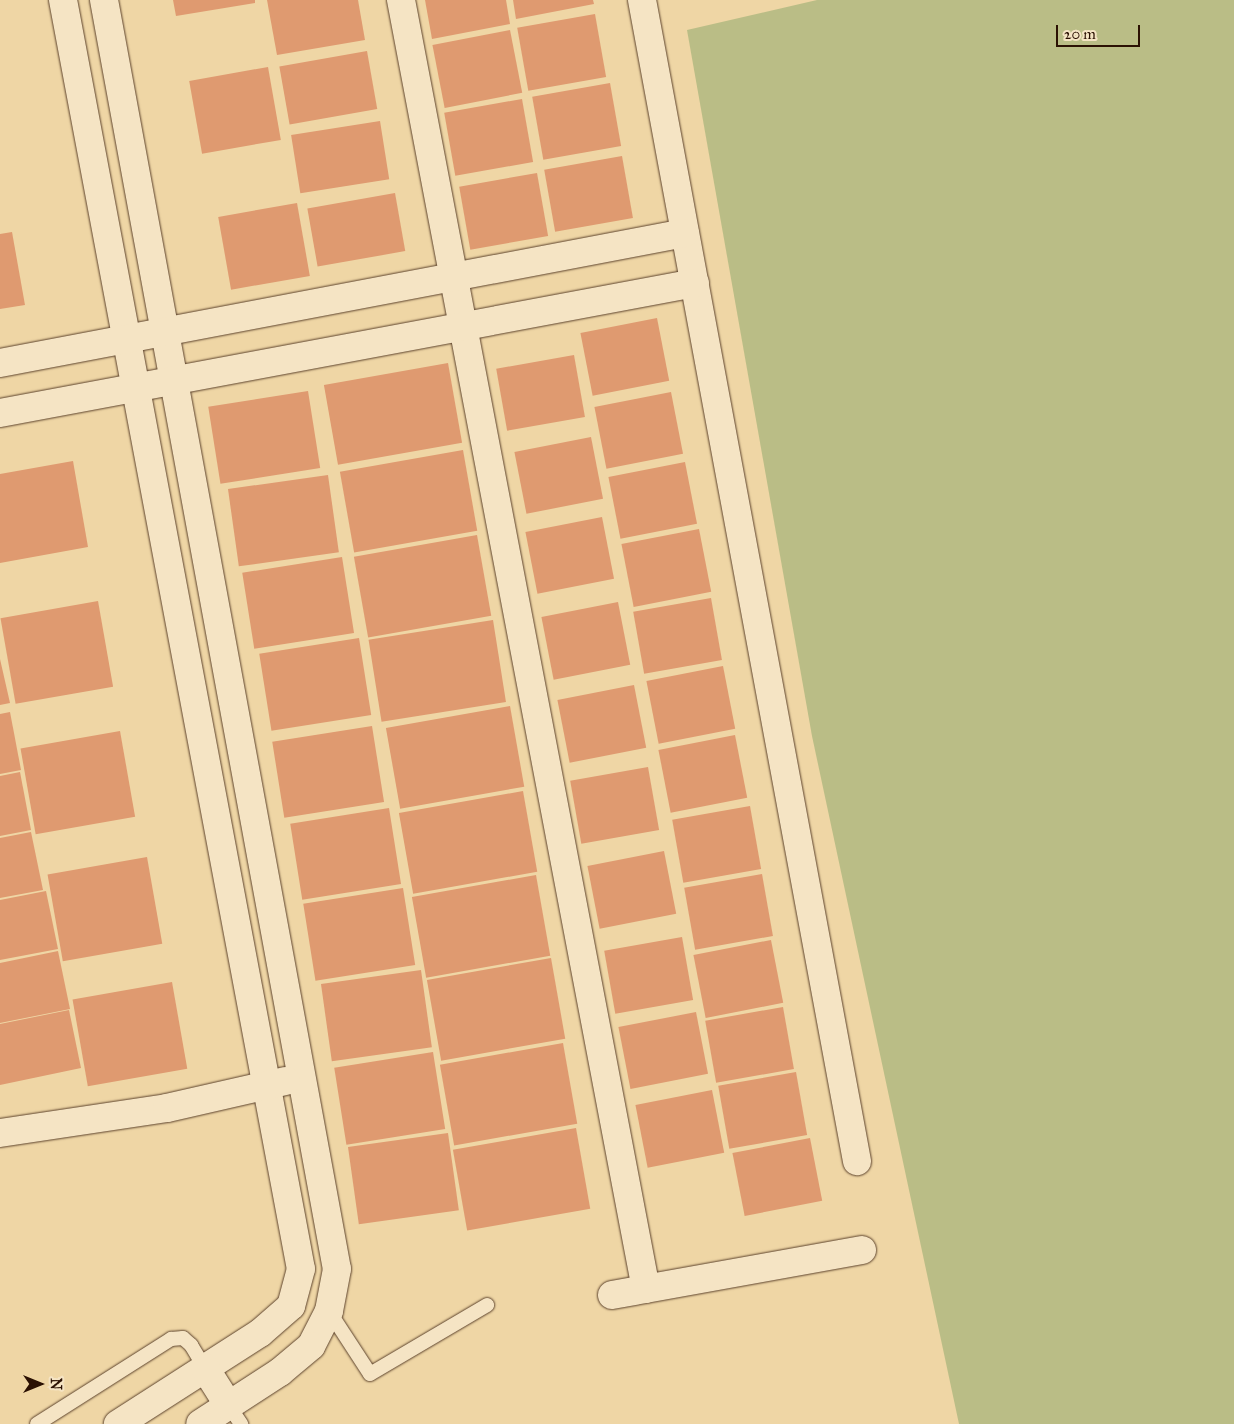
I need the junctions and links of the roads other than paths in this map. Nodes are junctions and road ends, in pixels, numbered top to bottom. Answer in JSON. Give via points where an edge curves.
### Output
{"nodes":[{"id":1,"x":63,"y":0,"type":"edge"},
{"id":2,"x":104,"y":0,"type":"edge"},
{"id":3,"x":401,"y":0,"type":"edge"},
{"id":4,"x":642,"y":0,"type":"edge"},
{"id":5,"x":685,"y":233,"type":"junction"},
{"id":6,"x":455,"y":277,"type":"junction"},
{"id":7,"x":695,"y":283,"type":"junction"},
{"id":8,"x":465,"y":326,"type":"junction"},
{"id":9,"x":165,"y":332,"type":"junction"},
{"id":10,"x":126,"y":339,"type":"junction"},
{"id":11,"x":0,"y":364,"type":"edge"},
{"id":12,"x":174,"y":380,"type":"junction"},
{"id":13,"x":136,"y":388,"type":"junction"},
{"id":14,"x":0,"y":413,"type":"edge"},
{"id":15,"x":302,"y":1078,"type":"junction"},
{"id":16,"x":267,"y":1084,"type":"junction"},
{"id":17,"x":0,"y":1133,"type":"edge"},
{"id":18,"x":857,"y":1161,"type":"dead end"},
{"id":19,"x":862,"y":1250,"type":"dead end"},
{"id":20,"x":646,"y":1289,"type":"junction"},
{"id":21,"x":296,"y":1295,"type":"junction"},
{"id":22,"x":612,"y":1295,"type":"dead end"},
{"id":23,"x":487,"y":1306,"type":"dead end"},
{"id":24,"x":329,"y":1311,"type":"junction"},
{"id":25,"x":205,"y":1368,"type":"junction"},
{"id":26,"x":235,"y":1415,"type":"edge"},
{"id":27,"x":37,"y":1424,"type":"edge"},
{"id":28,"x":118,"y":1424,"type":"edge"},
{"id":29,"x":200,"y":1424,"type":"edge"}],
"edges":[{"from":1,"to":10,"type":"street"},
{"from":2,"to":9,"type":"street"},
{"from":3,"to":6,"type":"street"},
{"from":4,"to":5,"type":"street"},
{"from":5,"to":6,"type":"street"},
{"from":5,"to":7,"type":"street"},
{"from":6,"to":8,"type":"street"},
{"from":6,"to":9,"type":"street"},
{"from":7,"to":8,"type":"street"},
{"from":7,"to":18,"type":"street"},
{"from":8,"to":12,"type":"street"},
{"from":8,"to":20,"type":"street"},
{"from":9,"to":10,"type":"street"},
{"from":9,"to":12,"type":"street"},
{"from":10,"to":11,"type":"street"},
{"from":10,"to":13,"type":"street"},
{"from":12,"to":13,"type":"street"},
{"from":12,"to":15,"type":"street"},
{"from":13,"to":14,"type":"street"},
{"from":13,"to":16,"type":"street"},
{"from":15,"to":16,"type":"street"},
{"from":15,"to":24,"type":"street","via":[[337,1269]]},
{"from":16,"to":17,"type":"street","via":[[167,1108]]},
{"from":16,"to":21,"type":"street","via":[[301,1269]]},
{"from":19,"to":20,"type":"street"},
{"from":20,"to":22,"type":"street"},
{"from":21,"to":24,"type":"street"},
{"from":21,"to":25,"type":"street","via":[[292,1306],[260,1333]]},
{"from":23,"to":24,"type":"lane","via":[[370,1374]]},
{"from":24,"to":26,"type":"street","via":[[311,1346]]},
{"from":25,"to":26,"type":"street"},
{"from":25,"to":27,"type":"lane","via":[[184,1338],[171,1339]]},
{"from":25,"to":28,"type":"street"},
{"from":26,"to":29,"type":"street"}]}
